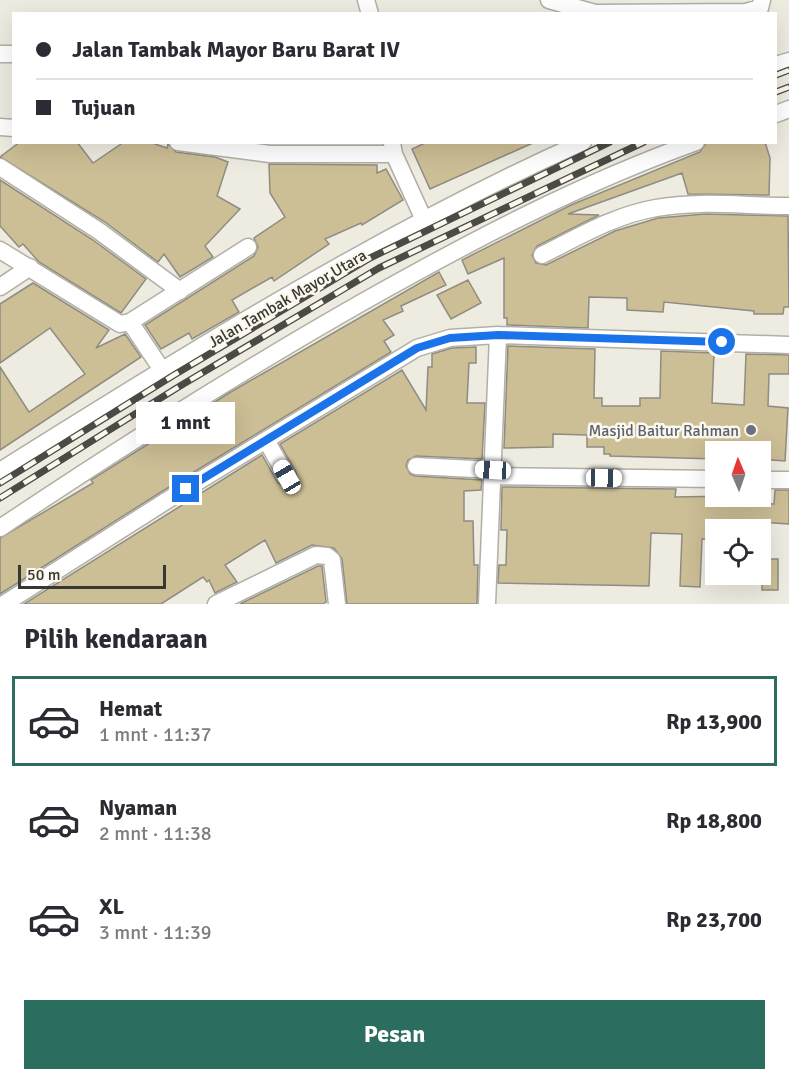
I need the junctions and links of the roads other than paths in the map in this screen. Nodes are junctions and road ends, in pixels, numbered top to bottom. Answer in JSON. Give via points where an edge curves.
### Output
{"nodes":[{"id":1,"x":549,"y":0,"type":"edge"},
{"id":2,"x":762,"y":0,"type":"edge"},
{"id":3,"x":591,"y":12,"type":"edge"},
{"id":4,"x":746,"y":12,"type":"edge"},
{"id":5,"x":193,"y":144,"type":"edge"},
{"id":6,"x":580,"y":144,"type":"edge"},
{"id":7,"x":691,"y":144,"type":"edge"},
{"id":8,"x":393,"y":148,"type":"edge"},
{"id":9,"x":0,"y":167,"type":"edge"},
{"id":10,"x":789,"y":206,"type":"edge"},
{"id":11,"x":424,"y":220,"type":"junction"},
{"id":12,"x":248,"y":247,"type":"dead end"},
{"id":13,"x":0,"y":250,"type":"edge"},
{"id":14,"x":542,"y":255,"type":"dead end"},
{"id":15,"x":30,"y":267,"type":"junction"},
{"id":16,"x":0,"y":287,"type":"edge"},
{"id":17,"x":180,"y":291,"type":"junction"},
{"id":18,"x":130,"y":322,"type":"junction"},
{"id":19,"x":498,"y":335,"type":"junction"},
{"id":20,"x":789,"y":345,"type":"edge"},
{"id":21,"x":162,"y":370,"type":"junction"},
{"id":22,"x":266,"y":440,"type":"junction"},
{"id":23,"x":416,"y":466,"type":"dead end"},
{"id":24,"x":0,"y":471,"type":"edge"},
{"id":25,"x":493,"y":473,"type":"junction"},
{"id":26,"x":287,"y":477,"type":"dead end"},
{"id":27,"x":705,"y":479,"type":"edge"},
{"id":28,"x":771,"y":480,"type":"edge"},
{"id":29,"x":789,"y":480,"type":"edge"},
{"id":30,"x":0,"y":528,"type":"edge"},
{"id":31,"x":4,"y":604,"type":"edge"},
{"id":32,"x":216,"y":604,"type":"edge"},
{"id":33,"x":337,"y":604,"type":"edge"},
{"id":34,"x":487,"y":604,"type":"edge"}],
"edges":[{"from":1,"to":3,"type":"street"},
{"from":2,"to":4,"type":"street","via":[[760,8]]},
{"from":5,"to":8,"type":"street","via":[[270,154]]},
{"from":6,"to":11,"type":"street","name":"Jalan Tambak Mayor Utara"},
{"from":7,"to":30,"type":"street","via":[[560,197],[427,266],[256,363]]},
{"from":8,"to":11,"type":"street"},
{"from":9,"to":17,"type":"street","via":[[99,231]]},
{"from":10,"to":14,"type":"street","via":[[655,208],[603,225]]},
{"from":11,"to":21,"type":"street","name":"Jalan Tambak Mayor Utara"},
{"from":12,"to":17,"type":"street"},
{"from":13,"to":15,"type":"street"},
{"from":15,"to":16,"type":"street"},
{"from":15,"to":18,"type":"street","via":[[114,321]]},
{"from":17,"to":18,"type":"street"},
{"from":18,"to":21,"type":"street"},
{"from":19,"to":20,"type":"street"},
{"from":19,"to":22,"type":"street","via":[[450,338],[417,348]]},
{"from":19,"to":25,"type":"street"},
{"from":21,"to":24,"type":"street","name":"Jalan Tambak Mayor Utara"},
{"from":22,"to":26,"type":"street"},
{"from":22,"to":31,"type":"street"},
{"from":23,"to":25,"type":"street"},
{"from":25,"to":27,"type":"street"},
{"from":25,"to":34,"type":"street"},
{"from":28,"to":29,"type":"street"},
{"from":32,"to":33,"type":"street","via":[[316,555],[332,560]]}]}
